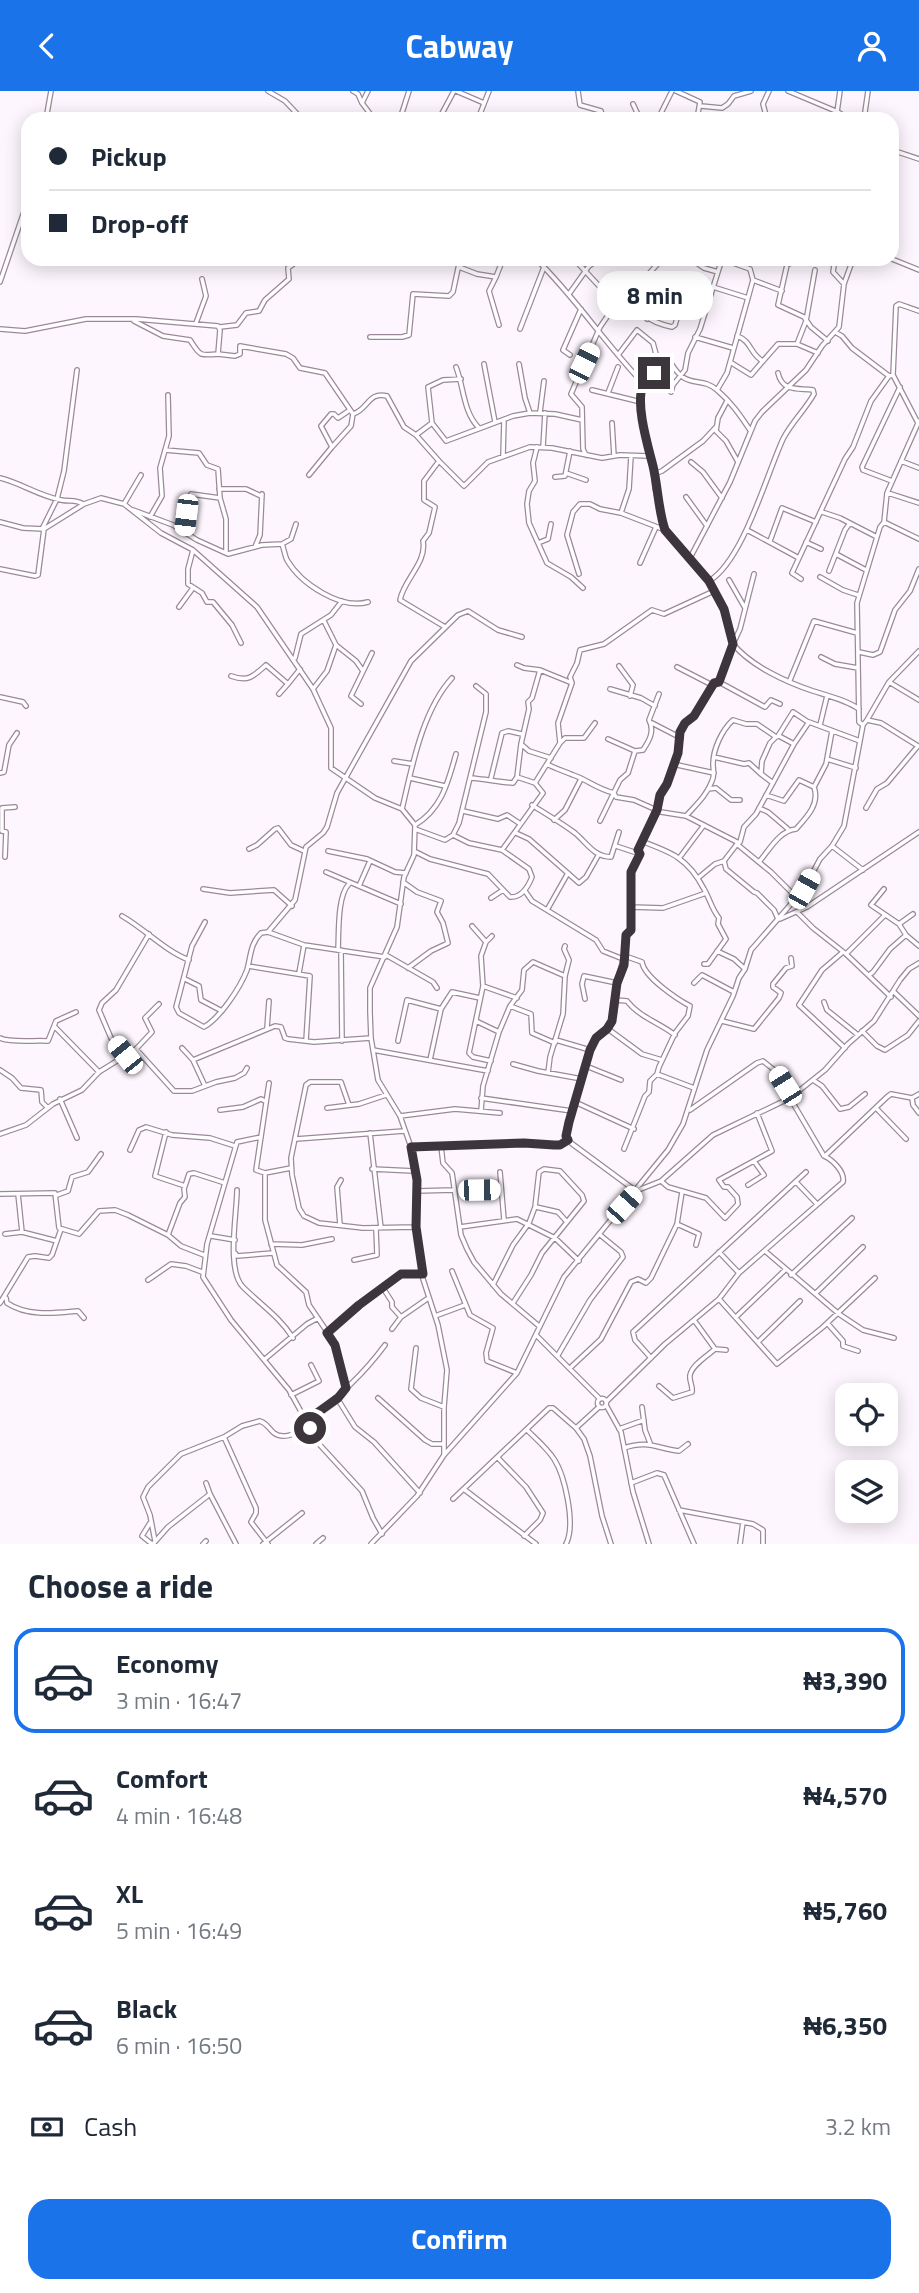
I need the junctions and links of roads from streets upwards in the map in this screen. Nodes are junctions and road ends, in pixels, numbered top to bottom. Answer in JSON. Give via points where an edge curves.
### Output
{"nodes":[{"id":1,"x":51,"y":91,"type":"edge"},
{"id":2,"x":268,"y":91,"type":"edge"},
{"id":3,"x":353,"y":91,"type":"edge"},
{"id":4,"x":368,"y":91,"type":"edge"},
{"id":5,"x":409,"y":91,"type":"edge"},
{"id":6,"x":455,"y":91,"type":"edge"},
{"id":7,"x":489,"y":91,"type":"edge"},
{"id":8,"x":578,"y":91,"type":"edge"},
{"id":9,"x":674,"y":91,"type":"edge"},
{"id":10,"x":751,"y":91,"type":"edge"},
{"id":11,"x":769,"y":91,"type":"edge"},
{"id":12,"x":788,"y":91,"type":"edge"},
{"id":13,"x":840,"y":91,"type":"edge"},
{"id":14,"x":869,"y":91,"type":"edge"},
{"id":15,"x":362,"y":103,"type":"junction"},
{"id":16,"x":484,"y":103,"type":"junction"},
{"id":17,"x":633,"y":104,"type":"dead end"},
{"id":18,"x":701,"y":106,"type":"junction"},
{"id":19,"x":47,"y":112,"type":"edge"},
{"id":20,"x":295,"y":112,"type":"edge"},
{"id":21,"x":369,"y":112,"type":"edge"},
{"id":22,"x":402,"y":112,"type":"edge"},
{"id":23,"x":443,"y":112,"type":"edge"},
{"id":24,"x":481,"y":112,"type":"edge"},
{"id":25,"x":601,"y":112,"type":"edge"},
{"id":26,"x":637,"y":112,"type":"edge"},
{"id":27,"x":662,"y":112,"type":"edge"},
{"id":28,"x":699,"y":112,"type":"edge"},
{"id":29,"x":765,"y":112,"type":"edge"},
{"id":30,"x":838,"y":112,"type":"joint"},
{"id":31,"x":865,"y":112,"type":"edge"},
{"id":32,"x":899,"y":152,"type":"edge"},
{"id":33,"x":919,"y":159,"type":"edge"},
{"id":34,"x":21,"y":220,"type":"edge"},
{"id":35,"x":899,"y":262,"type":"edge"},
{"id":36,"x":291,"y":266,"type":"edge"},
{"id":37,"x":500,"y":266,"type":"edge"},
{"id":38,"x":581,"y":266,"type":"edge"},
{"id":39,"x":589,"y":266,"type":"edge"},
{"id":40,"x":654,"y":266,"type":"edge"},
{"id":41,"x":701,"y":266,"type":"edge"},
{"id":42,"x":720,"y":266,"type":"edge"},
{"id":43,"x":742,"y":266,"type":"edge"},
{"id":44,"x":787,"y":266,"type":"edge"},
{"id":45,"x":834,"y":266,"type":"edge"},
{"id":46,"x":850,"y":266,"type":"edge"},
{"id":47,"x":458,"y":267,"type":"joint"},
{"id":48,"x":544,"y":267,"type":"joint"},
{"id":49,"x":815,"y":270,"type":"dead end"},
{"id":50,"x":919,"y":270,"type":"edge"},
{"id":51,"x":586,"y":271,"type":"junction"},
{"id":52,"x":651,"y":272,"type":"junction"},
{"id":53,"x":718,"y":272,"type":"junction"},
{"id":54,"x":496,"y":277,"type":"junction"},
{"id":55,"x":202,"y":279,"type":"dead end"},
{"id":56,"x":753,"y":279,"type":"junction"},
{"id":57,"x":0,"y":282,"type":"edge"},
{"id":58,"x":844,"y":283,"type":"junction"},
{"id":59,"x":713,"y":287,"type":"junction"},
{"id":60,"x":674,"y":289,"type":"junction"},
{"id":61,"x":782,"y":291,"type":"junction"},
{"id":62,"x":630,"y":293,"type":"junction"},
{"id":63,"x":569,"y":294,"type":"junction"},
{"id":64,"x":685,"y":294,"type":"dead end"},
{"id":65,"x":748,"y":298,"type":"junction"},
{"id":66,"x":709,"y":299,"type":"junction"},
{"id":67,"x":613,"y":301,"type":"junction"},
{"id":68,"x":581,"y":309,"type":"junction"},
{"id":69,"x":919,"y":311,"type":"edge"},
{"id":70,"x":647,"y":319,"type":"junction"},
{"id":71,"x":132,"y":320,"type":"junction"},
{"id":72,"x":806,"y":321,"type":"junction"},
{"id":73,"x":197,"y":323,"type":"junction"},
{"id":74,"x":499,"y":325,"type":"dead end"},
{"id":75,"x":220,"y":327,"type":"junction"},
{"id":76,"x":0,"y":329,"type":"edge"},
{"id":77,"x":520,"y":330,"type":"dead end"},
{"id":78,"x":600,"y":331,"type":"junction"},
{"id":79,"x":835,"y":333,"type":"junction"},
{"id":80,"x":737,"y":336,"type":"junction"},
{"id":81,"x":370,"y":337,"type":"dead end"},
{"id":82,"x":695,"y":337,"type":"junction"},
{"id":83,"x":828,"y":341,"type":"junction"},
{"id":84,"x":797,"y":344,"type":"junction"},
{"id":85,"x":733,"y":348,"type":"junction"},
{"id":86,"x":818,"y":353,"type":"junction"},
{"id":87,"x":218,"y":354,"type":"junction"},
{"id":88,"x":656,"y":354,"type":"dead end"},
{"id":89,"x":570,"y":355,"type":"dead end"},
{"id":90,"x":618,"y":355,"type":"junction"},
{"id":91,"x":763,"y":361,"type":"junction"},
{"id":92,"x":730,"y":362,"type":"junction"},
{"id":93,"x":484,"y":364,"type":"dead end"},
{"id":94,"x":519,"y":364,"type":"dead end"},
{"id":95,"x":456,"y":367,"type":"dead end"},
{"id":96,"x":618,"y":367,"type":"dead end"},
{"id":97,"x":77,"y":370,"type":"dead end"},
{"id":98,"x":778,"y":373,"type":"dead end"},
{"id":99,"x":891,"y":375,"type":"junction"},
{"id":100,"x":680,"y":378,"type":"junction"},
{"id":101,"x":461,"y":379,"type":"junction"},
{"id":102,"x":544,"y":381,"type":"dead end"},
{"id":103,"x":643,"y":385,"type":"junction"},
{"id":104,"x":900,"y":387,"type":"junction"},
{"id":105,"x":789,"y":388,"type":"junction"},
{"id":106,"x":592,"y":390,"type":"dead end"},
{"id":107,"x":717,"y":390,"type":"junction"},
{"id":108,"x":671,"y":392,"type":"dead end"},
{"id":109,"x":608,"y":393,"type":"junction"},
{"id":110,"x":168,"y":395,"type":"dead end"},
{"id":111,"x":727,"y":401,"type":"junction"},
{"id":112,"x":641,"y":402,"type":"junction"},
{"id":113,"x":352,"y":412,"type":"junction"},
{"id":114,"x":543,"y":412,"type":"junction"},
{"id":115,"x":530,"y":413,"type":"junction"},
{"id":116,"x":504,"y":421,"type":"junction"},
{"id":117,"x":582,"y":421,"type":"junction"},
{"id":118,"x":495,"y":422,"type":"junction"},
{"id":119,"x":919,"y":422,"type":"edge"},
{"id":120,"x":432,"y":423,"type":"junction"},
{"id":121,"x":612,"y":423,"type":"dead end"},
{"id":122,"x":716,"y":427,"type":"junction"},
{"id":123,"x":479,"y":428,"type":"junction"},
{"id":124,"x":750,"y":430,"type":"junction"},
{"id":125,"x":416,"y":435,"type":"junction"},
{"id":126,"x":332,"y":447,"type":"junction"},
{"id":127,"x":537,"y":447,"type":"junction"},
{"id":128,"x":543,"y":447,"type":"junction"},
{"id":129,"x":165,"y":450,"type":"junction"},
{"id":130,"x":570,"y":451,"type":"junction"},
{"id":131,"x":586,"y":455,"type":"junction"},
{"id":132,"x":503,"y":456,"type":"junction"},
{"id":133,"x":614,"y":456,"type":"junction"},
{"id":134,"x":631,"y":456,"type":"junction"},
{"id":135,"x":649,"y":456,"type":"junction"},
{"id":136,"x":901,"y":460,"type":"junction"},
{"id":137,"x":439,"y":461,"type":"junction"},
{"id":138,"x":691,"y":462,"type":"dead end"},
{"id":139,"x":738,"y":462,"type":"junction"},
{"id":140,"x":919,"y":468,"type":"edge"},
{"id":141,"x":566,"y":473,"type":"junction"},
{"id":142,"x":654,"y":474,"type":"junction"},
{"id":143,"x":141,"y":475,"type":"dead end"},
{"id":144,"x":309,"y":475,"type":"dead end"},
{"id":145,"x":555,"y":477,"type":"dead end"},
{"id":146,"x":0,"y":478,"type":"edge"},
{"id":147,"x":586,"y":480,"type":"dead end"},
{"id":148,"x":892,"y":481,"type":"junction"},
{"id":149,"x":219,"y":489,"type":"junction"},
{"id":150,"x":887,"y":493,"type":"junction"},
{"id":151,"x":686,"y":497,"type":"dead end"},
{"id":152,"x":220,"y":498,"type":"junction"},
{"id":153,"x":722,"y":498,"type":"junction"},
{"id":154,"x":57,"y":499,"type":"junction"},
{"id":155,"x":919,"y":503,"type":"edge"},
{"id":156,"x":83,"y":504,"type":"junction"},
{"id":157,"x":124,"y":504,"type":"junction"},
{"id":158,"x":131,"y":509,"type":"junction"},
{"id":159,"x":822,"y":512,"type":"junction"},
{"id":160,"x":621,"y":513,"type":"junction"},
{"id":161,"x":150,"y":517,"type":"junction"},
{"id":162,"x":0,"y":522,"type":"edge"},
{"id":163,"x":816,"y":522,"type":"junction"},
{"id":164,"x":884,"y":522,"type":"junction"},
{"id":165,"x":850,"y":523,"type":"junction"},
{"id":166,"x":296,"y":524,"type":"dead end"},
{"id":167,"x":551,"y":524,"type":"dead end"},
{"id":168,"x":708,"y":526,"type":"junction"},
{"id":169,"x":656,"y":527,"type":"junction"},
{"id":170,"x":43,"y":529,"type":"junction"},
{"id":171,"x":665,"y":530,"type":"junction"},
{"id":172,"x":747,"y":530,"type":"junction"},
{"id":173,"x":184,"y":532,"type":"junction"},
{"id":174,"x":877,"y":537,"type":"junction"},
{"id":175,"x":919,"y":539,"type":"edge"},
{"id":176,"x":770,"y":541,"type":"junction"},
{"id":177,"x":806,"y":542,"type":"junction"},
{"id":178,"x":538,"y":543,"type":"junction"},
{"id":179,"x":282,"y":544,"type":"junction"},
{"id":180,"x":255,"y":547,"type":"junction"},
{"id":181,"x":821,"y":549,"type":"dead end"},
{"id":182,"x":193,"y":550,"type":"junction"},
{"id":183,"x":226,"y":553,"type":"junction"},
{"id":184,"x":836,"y":554,"type":"junction"},
{"id":185,"x":798,"y":557,"type":"junction"},
{"id":186,"x":690,"y":558,"type":"junction"},
{"id":187,"x":640,"y":563,"type":"dead end"},
{"id":188,"x":0,"y":569,"type":"edge"},
{"id":189,"x":919,"y":569,"type":"edge"},
{"id":190,"x":866,"y":570,"type":"junction"},
{"id":191,"x":829,"y":571,"type":"dead end"},
{"id":192,"x":579,"y":574,"type":"dead end"},
{"id":193,"x":754,"y":574,"type":"dead end"},
{"id":194,"x":820,"y":577,"type":"dead end"},
{"id":195,"x":801,"y":579,"type":"dead end"},
{"id":196,"x":729,"y":580,"type":"dead end"},
{"id":197,"x":709,"y":581,"type":"junction"},
{"id":198,"x":193,"y":588,"type":"junction"},
{"id":199,"x":583,"y":588,"type":"dead end"},
{"id":200,"x":714,"y":591,"type":"junction"},
{"id":201,"x":858,"y":595,"type":"junction"},
{"id":202,"x":342,"y":601,"type":"junction"},
{"id":203,"x":368,"y":602,"type":"dead end"},
{"id":204,"x":179,"y":607,"type":"dead end"},
{"id":205,"x":744,"y":608,"type":"junction"},
{"id":206,"x":324,"y":621,"type":"junction"},
{"id":207,"x":445,"y":627,"type":"junction"},
{"id":208,"x":857,"y":633,"type":"junction"},
{"id":209,"x":522,"y":637,"type":"dead end"},
{"id":210,"x":241,"y":643,"type":"dead end"},
{"id":211,"x":733,"y":644,"type":"junction"},
{"id":212,"x":336,"y":645,"type":"junction"},
{"id":213,"x":919,"y":651,"type":"edge"},
{"id":214,"x":859,"y":652,"type":"junction"},
{"id":215,"x":372,"y":653,"type":"dead end"},
{"id":216,"x":821,"y":657,"type":"dead end"},
{"id":217,"x":295,"y":659,"type":"junction"},
{"id":218,"x":517,"y":665,"type":"dead end"},
{"id":219,"x":619,"y":666,"type":"dead end"},
{"id":220,"x":677,"y":667,"type":"dead end"},
{"id":221,"x":859,"y":668,"type":"junction"},
{"id":222,"x":300,"y":669,"type":"junction"},
{"id":223,"x":540,"y":670,"type":"junction"},
{"id":224,"x":363,"y":671,"type":"junction"},
{"id":225,"x":231,"y":675,"type":"dead end"},
{"id":226,"x":452,"y":678,"type":"dead end"},
{"id":227,"x":790,"y":680,"type":"junction"},
{"id":228,"x":719,"y":682,"type":"junction"},
{"id":229,"x":889,"y":682,"type":"junction"},
{"id":230,"x":572,"y":683,"type":"junction"},
{"id":231,"x":288,"y":684,"type":"junction"},
{"id":232,"x":476,"y":686,"type":"dead end"},
{"id":233,"x":714,"y":686,"type":"junction"},
{"id":234,"x":313,"y":689,"type":"junction"},
{"id":235,"x":610,"y":689,"type":"dead end"},
{"id":236,"x":279,"y":694,"type":"dead end"},
{"id":237,"x":659,"y":695,"type":"dead end"},
{"id":238,"x":827,"y":695,"type":"junction"},
{"id":239,"x":631,"y":696,"type":"junction"},
{"id":240,"x":0,"y":697,"type":"edge"},
{"id":241,"x":919,"y":700,"type":"edge"},
{"id":242,"x":780,"y":703,"type":"dead end"},
{"id":243,"x":361,"y":704,"type":"dead end"},
{"id":244,"x":26,"y":706,"type":"dead end"},
{"id":245,"x":655,"y":706,"type":"junction"},
{"id":246,"x":859,"y":709,"type":"junction"},
{"id":247,"x":867,"y":720,"type":"junction"},
{"id":248,"x":809,"y":722,"type":"junction"},
{"id":249,"x":594,"y":723,"type":"dead end"},
{"id":250,"x":652,"y":723,"type":"junction"},
{"id":251,"x":820,"y":725,"type":"junction"},
{"id":252,"x":863,"y":725,"type":"junction"},
{"id":253,"x":832,"y":731,"type":"junction"},
{"id":254,"x":17,"y":733,"type":"dead end"},
{"id":255,"x":522,"y":734,"type":"junction"},
{"id":256,"x":777,"y":737,"type":"junction"},
{"id":257,"x":681,"y":738,"type":"junction"},
{"id":258,"x":608,"y":739,"type":"dead end"},
{"id":259,"x":860,"y":741,"type":"junction"},
{"id":260,"x":559,"y":743,"type":"junction"},
{"id":261,"x":521,"y":744,"type":"junction"},
{"id":262,"x":794,"y":744,"type":"junction"},
{"id":263,"x":918,"y":746,"type":"edge"},
{"id":264,"x":635,"y":751,"type":"junction"},
{"id":265,"x":456,"y":754,"type":"dead end"},
{"id":266,"x":714,"y":757,"type":"junction"},
{"id":267,"x":551,"y":758,"type":"junction"},
{"id":268,"x":827,"y":759,"type":"junction"},
{"id":269,"x":394,"y":761,"type":"dead end"},
{"id":270,"x":413,"y":764,"type":"junction"},
{"id":271,"x":673,"y":764,"type":"junction"},
{"id":272,"x":547,"y":765,"type":"junction"},
{"id":273,"x":856,"y":768,"type":"junction"},
{"id":274,"x":0,"y":773,"type":"edge"},
{"id":275,"x":714,"y":773,"type":"junction"},
{"id":276,"x":761,"y":774,"type":"junction"},
{"id":277,"x":517,"y":777,"type":"junction"},
{"id":278,"x":347,"y":778,"type":"junction"},
{"id":279,"x":410,"y":778,"type":"junction"},
{"id":280,"x":470,"y":778,"type":"junction"},
{"id":281,"x":491,"y":779,"type":"junction"},
{"id":282,"x":581,"y":779,"type":"junction"},
{"id":283,"x":535,"y":783,"type":"junction"},
{"id":284,"x":773,"y":783,"type":"junction"},
{"id":285,"x":446,"y":786,"type":"junction"},
{"id":286,"x":814,"y":787,"type":"junction"},
{"id":287,"x":708,"y":789,"type":"junction"},
{"id":288,"x":614,"y":793,"type":"junction"},
{"id":289,"x":766,"y":795,"type":"junction"},
{"id":290,"x":740,"y":800,"type":"dead end"},
{"id":291,"x":532,"y":805,"type":"junction"},
{"id":292,"x":15,"y":807,"type":"dead end"},
{"id":293,"x":759,"y":808,"type":"junction"},
{"id":294,"x":866,"y":808,"type":"dead end"},
{"id":295,"x":402,"y":809,"type":"junction"},
{"id":296,"x":657,"y":810,"type":"junction"},
{"id":297,"x":463,"y":811,"type":"junction"},
{"id":298,"x":686,"y":816,"type":"junction"},
{"id":299,"x":554,"y":820,"type":"junction"},
{"id":300,"x":600,"y":821,"type":"dead end"},
{"id":301,"x":519,"y":824,"type":"junction"},
{"id":302,"x":704,"y":824,"type":"junction"},
{"id":303,"x":415,"y":827,"type":"junction"},
{"id":304,"x":788,"y":830,"type":"junction"},
{"id":305,"x":1,"y":831,"type":"edge"},
{"id":306,"x":516,"y":832,"type":"junction"},
{"id":307,"x":619,"y":832,"type":"dead end"},
{"id":308,"x":919,"y":832,"type":"edge"},
{"id":309,"x":453,"y":835,"type":"junction"},
{"id":310,"x":640,"y":841,"type":"junction"},
{"id":311,"x":738,"y":843,"type":"junction"},
{"id":312,"x":616,"y":845,"type":"junction"},
{"id":313,"x":832,"y":846,"type":"junction"},
{"id":314,"x":249,"y":849,"type":"dead end"},
{"id":315,"x":502,"y":850,"type":"junction"},
{"id":316,"x":304,"y":851,"type":"junction"},
{"id":317,"x":415,"y":851,"type":"junction"},
{"id":318,"x":328,"y":852,"type":"dead end"},
{"id":319,"x":599,"y":853,"type":"junction"},
{"id":320,"x":640,"y":854,"type":"junction"},
{"id":321,"x":5,"y":857,"type":"dead end"},
{"id":322,"x":680,"y":857,"type":"junction"},
{"id":323,"x":370,"y":861,"type":"junction"},
{"id":324,"x":724,"y":861,"type":"junction"},
{"id":325,"x":759,"y":862,"type":"junction"},
{"id":326,"x":863,"y":870,"type":"junction"},
{"id":327,"x":326,"y":872,"type":"dead end"},
{"id":328,"x":406,"y":873,"type":"junction"},
{"id":329,"x":568,"y":873,"type":"junction"},
{"id":330,"x":698,"y":878,"type":"junction"},
{"id":331,"x":403,"y":882,"type":"junction"},
{"id":332,"x":350,"y":883,"type":"junction"},
{"id":333,"x":359,"y":885,"type":"junction"},
{"id":334,"x":203,"y":888,"type":"dead end"},
{"id":335,"x":884,"y":889,"type":"dead end"},
{"id":336,"x":503,"y":890,"type":"junction"},
{"id":337,"x":526,"y":891,"type":"junction"},
{"id":338,"x":706,"y":893,"type":"junction"},
{"id":339,"x":796,"y":897,"type":"junction"},
{"id":340,"x":491,"y":898,"type":"dead end"},
{"id":341,"x":401,"y":904,"type":"junction"},
{"id":342,"x":292,"y":906,"type":"junction"},
{"id":343,"x":631,"y":907,"type":"junction"},
{"id":344,"x":547,"y":910,"type":"junction"},
{"id":345,"x":797,"y":912,"type":"junction"},
{"id":346,"x":913,"y":914,"type":"dead end"},
{"id":347,"x":884,"y":915,"type":"junction"},
{"id":348,"x":122,"y":916,"type":"dead end"},
{"id":349,"x":779,"y":919,"type":"junction"},
{"id":350,"x":205,"y":922,"type":"dead end"},
{"id":351,"x":899,"y":924,"type":"junction"},
{"id":352,"x":472,"y":926,"type":"dead end"},
{"id":353,"x":268,"y":932,"type":"junction"},
{"id":354,"x":149,"y":934,"type":"junction"},
{"id":355,"x":906,"y":935,"type":"junction"},
{"id":356,"x":919,"y":935,"type":"edge"},
{"id":357,"x":492,"y":936,"type":"dead end"},
{"id":358,"x":912,"y":939,"type":"junction"},
{"id":359,"x":485,"y":942,"type":"junction"},
{"id":360,"x":304,"y":945,"type":"junction"},
{"id":361,"x":565,"y":946,"type":"dead end"},
{"id":362,"x":919,"y":946,"type":"edge"},
{"id":363,"x":340,"y":950,"type":"junction"},
{"id":364,"x":717,"y":950,"type":"junction"},
{"id":365,"x":845,"y":953,"type":"junction"},
{"id":366,"x":385,"y":956,"type":"junction"},
{"id":367,"x":624,"y":958,"type":"junction"},
{"id":368,"x":791,"y":958,"type":"dead end"},
{"id":369,"x":190,"y":960,"type":"junction"},
{"id":370,"x":919,"y":963,"type":"edge"},
{"id":371,"x":248,"y":966,"type":"junction"},
{"id":372,"x":408,"y":968,"type":"junction"},
{"id":373,"x":745,"y":969,"type":"junction"},
{"id":374,"x":299,"y":973,"type":"junction"},
{"id":375,"x":869,"y":975,"type":"junction"},
{"id":376,"x":565,"y":976,"type":"junction"},
{"id":377,"x":701,"y":976,"type":"junction"},
{"id":378,"x":185,"y":979,"type":"junction"},
{"id":379,"x":617,"y":983,"type":"junction"},
{"id":380,"x":694,"y":983,"type":"dead end"},
{"id":381,"x":461,"y":985,"type":"dead end"},
{"id":382,"x":482,"y":986,"type":"junction"},
{"id":383,"x":437,"y":988,"type":"dead end"},
{"id":384,"x":456,"y":991,"type":"junction"},
{"id":385,"x":894,"y":991,"type":"junction"},
{"id":386,"x":734,"y":992,"type":"junction"},
{"id":387,"x":891,"y":997,"type":"junction"},
{"id":388,"x":517,"y":998,"type":"junction"},
{"id":389,"x":480,"y":999,"type":"junction"},
{"id":390,"x":585,"y":999,"type":"dead end"},
{"id":391,"x":616,"y":1000,"type":"junction"},
{"id":392,"x":269,"y":1001,"type":"dead end"},
{"id":393,"x":824,"y":1002,"type":"dead end"},
{"id":394,"x":159,"y":1004,"type":"dead end"},
{"id":395,"x":510,"y":1006,"type":"junction"},
{"id":396,"x":919,"y":1006,"type":"edge"},
{"id":397,"x":441,"y":1009,"type":"junction"},
{"id":398,"x":222,"y":1011,"type":"junction"},
{"id":399,"x":914,"y":1011,"type":"junction"},
{"id":400,"x":76,"y":1012,"type":"dead end"},
{"id":401,"x":919,"y":1019,"type":"edge"},
{"id":402,"x":476,"y":1021,"type":"junction"},
{"id":403,"x":722,"y":1021,"type":"junction"},
{"id":404,"x":54,"y":1026,"type":"junction"},
{"id":405,"x":267,"y":1028,"type":"junction"},
{"id":406,"x":607,"y":1029,"type":"junction"},
{"id":407,"x":499,"y":1032,"type":"junction"},
{"id":408,"x":860,"y":1033,"type":"junction"},
{"id":409,"x":675,"y":1035,"type":"junction"},
{"id":410,"x":0,"y":1038,"type":"edge"},
{"id":411,"x":371,"y":1038,"type":"junction"},
{"id":412,"x":306,"y":1041,"type":"junction"},
{"id":413,"x":342,"y":1041,"type":"junction"},
{"id":414,"x":398,"y":1041,"type":"dead end"},
{"id":415,"x":555,"y":1042,"type":"junction"},
{"id":416,"x":182,"y":1048,"type":"dead end"},
{"id":417,"x":845,"y":1048,"type":"junction"},
{"id":418,"x":136,"y":1049,"type":"junction"},
{"id":419,"x":373,"y":1050,"type":"junction"},
{"id":420,"x":590,"y":1050,"type":"junction"},
{"id":421,"x":125,"y":1055,"type":"junction"},
{"id":422,"x":192,"y":1060,"type":"junction"},
{"id":423,"x":430,"y":1060,"type":"junction"},
{"id":424,"x":484,"y":1060,"type":"junction"},
{"id":425,"x":662,"y":1060,"type":"junction"},
{"id":426,"x":491,"y":1061,"type":"junction"},
{"id":427,"x":513,"y":1064,"type":"dead end"},
{"id":428,"x":586,"y":1066,"type":"junction"},
{"id":429,"x":247,"y":1068,"type":"dead end"},
{"id":430,"x":0,"y":1070,"type":"edge"},
{"id":431,"x":482,"y":1070,"type":"junction"},
{"id":432,"x":488,"y":1071,"type":"junction"},
{"id":433,"x":99,"y":1072,"type":"junction"},
{"id":434,"x":548,"y":1073,"type":"junction"},
{"id":435,"x":657,"y":1074,"type":"junction"},
{"id":436,"x":582,"y":1079,"type":"junction"},
{"id":437,"x":621,"y":1080,"type":"dead end"},
{"id":438,"x":813,"y":1080,"type":"junction"},
{"id":439,"x":269,"y":1083,"type":"dead end"},
{"id":440,"x":205,"y":1086,"type":"junction"},
{"id":441,"x":694,"y":1088,"type":"junction"},
{"id":442,"x":865,"y":1094,"type":"dead end"},
{"id":443,"x":919,"y":1094,"type":"edge"},
{"id":444,"x":386,"y":1095,"type":"junction"},
{"id":445,"x":791,"y":1097,"type":"junction"},
{"id":446,"x":481,"y":1098,"type":"junction"},
{"id":447,"x":912,"y":1098,"type":"junction"},
{"id":448,"x":60,"y":1100,"type":"junction"},
{"id":449,"x":265,"y":1101,"type":"junction"},
{"id":450,"x":575,"y":1102,"type":"junction"},
{"id":451,"x":349,"y":1105,"type":"junction"},
{"id":452,"x":876,"y":1107,"type":"junction"},
{"id":453,"x":48,"y":1108,"type":"junction"},
{"id":454,"x":327,"y":1108,"type":"dead end"},
{"id":455,"x":219,"y":1110,"type":"dead end"},
{"id":456,"x":481,"y":1111,"type":"junction"},
{"id":457,"x":572,"y":1111,"type":"junction"},
{"id":458,"x":688,"y":1111,"type":"junction"},
{"id":459,"x":757,"y":1112,"type":"junction"},
{"id":460,"x":500,"y":1113,"type":"dead end"},
{"id":461,"x":919,"y":1113,"type":"edge"},
{"id":462,"x":400,"y":1116,"type":"junction"},
{"id":463,"x":634,"y":1129,"type":"junction"},
{"id":464,"x":404,"y":1131,"type":"junction"},
{"id":465,"x":166,"y":1132,"type":"junction"},
{"id":466,"x":370,"y":1133,"type":"junction"},
{"id":467,"x":0,"y":1134,"type":"edge"},
{"id":468,"x":261,"y":1137,"type":"junction"},
{"id":469,"x":77,"y":1138,"type":"dead end"},
{"id":470,"x":296,"y":1139,"type":"junction"},
{"id":471,"x":906,"y":1139,"type":"dead end"},
{"id":472,"x":568,"y":1140,"type":"junction"},
{"id":473,"x":235,"y":1146,"type":"junction"},
{"id":474,"x":441,"y":1146,"type":"junction"},
{"id":475,"x":411,"y":1147,"type":"junction"},
{"id":476,"x":624,"y":1149,"type":"dead end"},
{"id":477,"x":130,"y":1150,"type":"dead end"},
{"id":478,"x":101,"y":1154,"type":"dead end"},
{"id":479,"x":825,"y":1156,"type":"junction"},
{"id":480,"x":754,"y":1161,"type":"junction"},
{"id":481,"x":291,"y":1168,"type":"junction"},
{"id":482,"x":372,"y":1169,"type":"junction"},
{"id":483,"x":414,"y":1171,"type":"junction"},
{"id":484,"x":500,"y":1172,"type":"dead end"},
{"id":485,"x":806,"y":1172,"type":"dead end"},
{"id":486,"x":265,"y":1173,"type":"junction"},
{"id":487,"x":341,"y":1180,"type":"dead end"},
{"id":488,"x":661,"y":1181,"type":"junction"},
{"id":489,"x":796,"y":1182,"type":"junction"},
{"id":490,"x":225,"y":1183,"type":"junction"},
{"id":491,"x":748,"y":1185,"type":"dead end"},
{"id":492,"x":185,"y":1186,"type":"junction"},
{"id":493,"x":453,"y":1189,"type":"junction"},
{"id":494,"x":501,"y":1189,"type":"junction"},
{"id":495,"x":237,"y":1190,"type":"dead end"},
{"id":496,"x":479,"y":1190,"type":"dead end"},
{"id":497,"x":416,"y":1191,"type":"junction"},
{"id":498,"x":636,"y":1191,"type":"junction"},
{"id":499,"x":682,"y":1192,"type":"junction"},
{"id":500,"x":0,"y":1194,"type":"edge"},
{"id":501,"x":18,"y":1194,"type":"junction"},
{"id":502,"x":57,"y":1195,"type":"junction"},
{"id":503,"x":817,"y":1204,"type":"junction"},
{"id":504,"x":535,"y":1207,"type":"junction"},
{"id":505,"x":852,"y":1218,"type":"dead end"},
{"id":506,"x":504,"y":1220,"type":"junction"},
{"id":507,"x":567,"y":1221,"type":"junction"},
{"id":508,"x":529,"y":1223,"type":"junction"},
{"id":509,"x":677,"y":1224,"type":"junction"},
{"id":510,"x":340,"y":1225,"type":"junction"},
{"id":511,"x":416,"y":1227,"type":"junction"},
{"id":512,"x":460,"y":1227,"type":"junction"},
{"id":513,"x":61,"y":1229,"type":"junction"},
{"id":514,"x":379,"y":1229,"type":"junction"},
{"id":515,"x":22,"y":1232,"type":"junction"},
{"id":516,"x":5,"y":1234,"type":"dead end"},
{"id":517,"x":599,"y":1234,"type":"junction"},
{"id":518,"x":168,"y":1235,"type":"junction"},
{"id":519,"x":211,"y":1236,"type":"junction"},
{"id":520,"x":555,"y":1237,"type":"junction"},
{"id":521,"x":234,"y":1240,"type":"junction"},
{"id":522,"x":332,"y":1240,"type":"dead end"},
{"id":523,"x":57,"y":1241,"type":"junction"},
{"id":524,"x":271,"y":1244,"type":"junction"},
{"id":525,"x":696,"y":1245,"type":"dead end"},
{"id":526,"x":863,"y":1247,"type":"dead end"},
{"id":527,"x":765,"y":1251,"type":"junction"},
{"id":528,"x":719,"y":1252,"type":"junction"},
{"id":529,"x":273,"y":1253,"type":"junction"},
{"id":530,"x":205,"y":1256,"type":"junction"},
{"id":531,"x":235,"y":1256,"type":"junction"},
{"id":532,"x":354,"y":1261,"type":"dead end"},
{"id":533,"x":579,"y":1261,"type":"junction"},
{"id":534,"x":785,"y":1269,"type":"junction"},
{"id":535,"x":452,"y":1271,"type":"dead end"},
{"id":536,"x":203,"y":1273,"type":"junction"},
{"id":537,"x":739,"y":1273,"type":"junction"},
{"id":538,"x":423,"y":1274,"type":"junction"},
{"id":539,"x":791,"y":1275,"type":"junction"},
{"id":540,"x":875,"y":1278,"type":"dead end"},
{"id":541,"x":148,"y":1280,"type":"dead end"},
{"id":542,"x":493,"y":1285,"type":"junction"},
{"id":543,"x":383,"y":1288,"type":"junction"},
{"id":544,"x":816,"y":1293,"type":"junction"},
{"id":545,"x":5,"y":1296,"type":"junction"},
{"id":546,"x":428,"y":1299,"type":"junction"},
{"id":547,"x":719,"y":1299,"type":"junction"},
{"id":548,"x":800,"y":1301,"type":"dead end"},
{"id":549,"x":0,"y":1303,"type":"edge"},
{"id":550,"x":513,"y":1303,"type":"junction"},
{"id":551,"x":465,"y":1305,"type":"junction"},
{"id":552,"x":839,"y":1314,"type":"junction"},
{"id":553,"x":401,"y":1317,"type":"junction"},
{"id":554,"x":435,"y":1317,"type":"junction"},
{"id":555,"x":736,"y":1317,"type":"junction"},
{"id":556,"x":84,"y":1318,"type":"dead end"},
{"id":557,"x":318,"y":1318,"type":"junction"},
{"id":558,"x":694,"y":1320,"type":"junction"},
{"id":559,"x":828,"y":1324,"type":"junction"},
{"id":560,"x":539,"y":1326,"type":"junction"},
{"id":561,"x":392,"y":1329,"type":"dead end"},
{"id":562,"x":327,"y":1333,"type":"junction"},
{"id":563,"x":536,"y":1335,"type":"junction"},
{"id":564,"x":293,"y":1338,"type":"junction"},
{"id":565,"x":894,"y":1338,"type":"dead end"},
{"id":566,"x":758,"y":1342,"type":"junction"},
{"id":567,"x":385,"y":1345,"type":"dead end"},
{"id":568,"x":416,"y":1348,"type":"dead end"},
{"id":569,"x":715,"y":1349,"type":"junction"},
{"id":570,"x":726,"y":1350,"type":"dead end"},
{"id":571,"x":859,"y":1351,"type":"dead end"},
{"id":572,"x":558,"y":1355,"type":"junction"},
{"id":573,"x":651,"y":1358,"type":"junction"},
{"id":574,"x":265,"y":1359,"type":"junction"},
{"id":575,"x":311,"y":1365,"type":"dead end"},
{"id":576,"x":569,"y":1368,"type":"junction"},
{"id":577,"x":517,"y":1373,"type":"junction"},
{"id":578,"x":347,"y":1385,"type":"junction"},
{"id":579,"x":659,"y":1386,"type":"dead end"},
{"id":580,"x":291,"y":1395,"type":"junction"},
{"id":581,"x":338,"y":1398,"type":"junction"},
{"id":582,"x":379,"y":1398,"type":"dead end"},
{"id":583,"x":603,"y":1404,"type":"junction"},
{"id":584,"x":444,"y":1407,"type":"junction"},
{"id":585,"x":642,"y":1407,"type":"dead end"},
{"id":586,"x":644,"y":1420,"type":"junction"},
{"id":587,"x":306,"y":1421,"type":"junction"},
{"id":588,"x":310,"y":1428,"type":"junction"},
{"id":589,"x":576,"y":1428,"type":"junction"},
{"id":590,"x":620,"y":1429,"type":"junction"},
{"id":591,"x":527,"y":1430,"type":"junction"},
{"id":592,"x":224,"y":1437,"type":"junction"},
{"id":593,"x":650,"y":1443,"type":"junction"},
{"id":594,"x":443,"y":1444,"type":"junction"},
{"id":595,"x":688,"y":1444,"type":"dead end"},
{"id":596,"x":624,"y":1448,"type":"junction"},
{"id":597,"x":444,"y":1455,"type":"junction"},
{"id":598,"x":498,"y":1458,"type":"junction"},
{"id":599,"x":206,"y":1483,"type":"dead end"},
{"id":600,"x":631,"y":1483,"type":"junction"},
{"id":601,"x":465,"y":1489,"type":"junction"},
{"id":602,"x":421,"y":1493,"type":"junction"},
{"id":603,"x":210,"y":1494,"type":"junction"},
{"id":604,"x":453,"y":1499,"type":"dead end"},
{"id":605,"x":680,"y":1510,"type":"junction"},
{"id":606,"x":302,"y":1513,"type":"dead end"},
{"id":607,"x":743,"y":1522,"type":"junction"},
{"id":608,"x":150,"y":1523,"type":"junction"},
{"id":609,"x":382,"y":1534,"type":"junction"},
{"id":610,"x":524,"y":1536,"type":"junction"},
{"id":611,"x":323,"y":1538,"type":"dead end"},
{"id":612,"x":153,"y":1543,"type":"edge"},
{"id":613,"x":266,"y":1543,"type":"edge"},
{"id":614,"x":374,"y":1543,"type":"edge"},
{"id":615,"x":236,"y":1544,"type":"edge"},
{"id":616,"x":316,"y":1544,"type":"edge"},
{"id":617,"x":536,"y":1544,"type":"edge"},
{"id":618,"x":566,"y":1544,"type":"edge"},
{"id":619,"x":611,"y":1544,"type":"edge"},
{"id":620,"x":649,"y":1544,"type":"edge"},
{"id":621,"x":694,"y":1544,"type":"edge"},
{"id":622,"x":740,"y":1544,"type":"edge"},
{"id":623,"x":763,"y":1544,"type":"edge"}],
"edges":[{"from":1,"to":19,"type":"street"},
{"from":2,"to":20,"type":"street"},
{"from":3,"to":15,"type":"street"},
{"from":4,"to":15,"type":"street"},
{"from":5,"to":22,"type":"street"},
{"from":6,"to":16,"type":"street"},
{"from":6,"to":23,"type":"street"},
{"from":7,"to":16,"type":"street"},
{"from":8,"to":25,"type":"street","via":[[580,105]]},
{"from":9,"to":18,"type":"street"},
{"from":9,"to":27,"type":"street"},
{"from":10,"to":18,"type":"street","via":[[734,96],[722,108]]},
{"from":11,"to":29,"type":"street","via":[[763,104]]},
{"from":12,"to":30,"type":"street"},
{"from":13,"to":30,"type":"street"},
{"from":14,"to":31,"type":"street"},
{"from":15,"to":21,"type":"street"},
{"from":16,"to":24,"type":"street"},
{"from":17,"to":26,"type":"street"},
{"from":18,"to":28,"type":"street"},
{"from":32,"to":33,"type":"street"},
{"from":34,"to":57,"type":"street"},
{"from":35,"to":50,"type":"street"},
{"from":36,"to":75,"type":"street","via":[[289,279],[259,311],[246,313],[237,325]]},
{"from":37,"to":54,"type":"street"},
{"from":38,"to":51,"type":"street"},
{"from":39,"to":51,"type":"street"},
{"from":40,"to":52,"type":"street"},
{"from":41,"to":53,"type":"street"},
{"from":42,"to":53,"type":"street"},
{"from":43,"to":56,"type":"street","via":[[750,269]]},
{"from":44,"to":61,"type":"street"},
{"from":45,"to":58,"type":"street","via":[[833,272]]},
{"from":46,"to":58,"type":"street"},
{"from":47,"to":54,"type":"street"},
{"from":47,"to":81,"type":"street","via":[[449,296],[413,294],[409,335]]},
{"from":48,"to":63,"type":"street"},
{"from":48,"to":77,"type":"street"},
{"from":49,"to":72,"type":"street"},
{"from":51,"to":63,"type":"street"},
{"from":51,"to":67,"type":"street"},
{"from":52,"to":60,"type":"street"},
{"from":52,"to":62,"type":"street"},
{"from":53,"to":59,"type":"street"},
{"from":54,"to":74,"type":"street","via":[[489,291]]},
{"from":55,"to":73,"type":"street","via":[[206,296]]},
{"from":56,"to":61,"type":"street"},
{"from":56,"to":65,"type":"street"},
{"from":58,"to":79,"type":"street"},
{"from":59,"to":65,"type":"street"},
{"from":59,"to":66,"type":"street"},
{"from":60,"to":64,"type":"street"},
{"from":60,"to":70,"type":"street"},
{"from":61,"to":72,"type":"street","via":[[778,306]]},
{"from":62,"to":67,"type":"street"},
{"from":62,"to":70,"type":"street"},
{"from":63,"to":68,"type":"street"},
{"from":65,"to":80,"type":"street"},
{"from":66,"to":70,"type":"street","via":[[680,308],[672,327]]},
{"from":66,"to":82,"type":"street"},
{"from":67,"to":78,"type":"street"},
{"from":68,"to":78,"type":"street"},
{"from":68,"to":89,"type":"street","via":[[564,350]]},
{"from":69,"to":99,"type":"street","via":[[895,306]]},
{"from":71,"to":73,"type":"street"},
{"from":71,"to":76,"type":"street","via":[[86,319],[25,331]]},
{"from":71,"to":87,"type":"street","via":[[163,336],[190,340],[201,355]]},
{"from":72,"to":83,"type":"street"},
{"from":72,"to":84,"type":"street"},
{"from":73,"to":75,"type":"street"},
{"from":75,"to":87,"type":"street"},
{"from":78,"to":90,"type":"street"},
{"from":78,"to":117,"type":"street","via":[[571,394],[582,407]]},
{"from":79,"to":83,"type":"street"},
{"from":79,"to":99,"type":"street"},
{"from":80,"to":85,"type":"street"},
{"from":80,"to":91,"type":"street","via":[[748,341],[755,357]]},
{"from":82,"to":85,"type":"street"},
{"from":82,"to":100,"type":"street"},
{"from":83,"to":86,"type":"street"},
{"from":84,"to":86,"type":"street"},
{"from":84,"to":91,"type":"street","via":[[778,344]]},
{"from":85,"to":92,"type":"street"},
{"from":86,"to":105,"type":"street"},
{"from":87,"to":113,"type":"street","via":[[240,354],[240,346],[286,354],[300,367],[325,373]]},
{"from":88,"to":90,"type":"street","via":[[653,343],[637,330]]},
{"from":90,"to":103,"type":"street"},
{"from":91,"to":92,"type":"street","via":[[751,375]]},
{"from":92,"to":107,"type":"street"},
{"from":93,"to":118,"type":"street"},
{"from":94,"to":115,"type":"street"},
{"from":95,"to":101,"type":"street"},
{"from":96,"to":109,"type":"street"},
{"from":97,"to":154,"type":"street"},
{"from":98,"to":105,"type":"street"},
{"from":99,"to":104,"type":"street"},
{"from":99,"to":159,"type":"street","via":[[871,401]]},
{"from":100,"to":103,"type":"street","via":[[668,362]]},
{"from":100,"to":107,"type":"street"},
{"from":100,"to":108,"type":"street"},
{"from":101,"to":120,"type":"street","via":[[428,387]]},
{"from":101,"to":123,"type":"street","via":[[466,404]]},
{"from":102,"to":114,"type":"street"},
{"from":103,"to":112,"type":"street"},
{"from":104,"to":119,"type":"street"},
{"from":104,"to":148,"type":"street","via":[[862,467]]},
{"from":105,"to":124,"type":"street","via":[[762,411]]},
{"from":105,"to":172,"type":"street","via":[[813,390],[814,394],[783,439]]},
{"from":106,"to":109,"type":"street"},
{"from":107,"to":111,"type":"street"},
{"from":109,"to":112,"type":"street"},
{"from":110,"to":129,"type":"street"},
{"from":111,"to":122,"type":"street"},
{"from":111,"to":124,"type":"street"},
{"from":112,"to":135,"type":"street"},
{"from":113,"to":125,"type":"street","via":[[358,412],[372,397],[387,396],[404,427]]},
{"from":113,"to":126,"type":"street","via":[[351,426]]},
{"from":113,"to":126,"type":"street","via":[[338,418],[331,414],[321,426]]},
{"from":114,"to":115,"type":"street"},
{"from":114,"to":117,"type":"street"},
{"from":114,"to":128,"type":"street"},
{"from":115,"to":116,"type":"street"},
{"from":116,"to":118,"type":"street"},
{"from":116,"to":132,"type":"street"},
{"from":117,"to":131,"type":"street"},
{"from":118,"to":123,"type":"street"},
{"from":119,"to":136,"type":"street"},
{"from":120,"to":123,"type":"street","via":[[446,441]]},
{"from":120,"to":125,"type":"street"},
{"from":121,"to":133,"type":"street"},
{"from":122,"to":139,"type":"street"},
{"from":122,"to":142,"type":"street","via":[[704,441]]},
{"from":124,"to":139,"type":"street"},
{"from":125,"to":137,"type":"street"},
{"from":126,"to":144,"type":"street"},
{"from":127,"to":128,"type":"street"},
{"from":127,"to":132,"type":"street"},
{"from":127,"to":178,"type":"street","via":[[527,513]]},
{"from":128,"to":130,"type":"street"},
{"from":129,"to":149,"type":"street","via":[[198,453],[218,470]]},
{"from":129,"to":161,"type":"street","via":[[160,468],[162,496]]},
{"from":130,"to":131,"type":"street"},
{"from":130,"to":141,"type":"street"},
{"from":131,"to":133,"type":"street"},
{"from":132,"to":137,"type":"street","via":[[488,462],[464,486]]},
{"from":133,"to":134,"type":"street"},
{"from":134,"to":135,"type":"street"},
{"from":134,"to":160,"type":"street","via":[[629,489]]},
{"from":135,"to":142,"type":"street"},
{"from":136,"to":140,"type":"street"},
{"from":136,"to":148,"type":"street"},
{"from":137,"to":207,"type":"street","via":[[424,483],[424,499],[435,507],[423,541],[423,557],[400,600]]},
{"from":138,"to":153,"type":"street"},
{"from":139,"to":153,"type":"street"},
{"from":141,"to":145,"type":"street"},
{"from":141,"to":147,"type":"street"},
{"from":142,"to":171,"type":"street"},
{"from":143,"to":157,"type":"street"},
{"from":146,"to":154,"type":"street"},
{"from":148,"to":150,"type":"street"},
{"from":149,"to":152,"type":"street"},
{"from":149,"to":180,"type":"street","via":[[262,494]]},
{"from":150,"to":155,"type":"street"},
{"from":150,"to":164,"type":"street"},
{"from":151,"to":168,"type":"street"},
{"from":152,"to":173,"type":"street","via":[[191,494]]},
{"from":152,"to":183,"type":"street"},
{"from":153,"to":168,"type":"street"},
{"from":154,"to":156,"type":"street"},
{"from":154,"to":170,"type":"street"},
{"from":156,"to":157,"type":"street","via":[[101,498]]},
{"from":156,"to":170,"type":"street"},
{"from":157,"to":158,"type":"street"},
{"from":158,"to":161,"type":"street"},
{"from":158,"to":182,"type":"street"},
{"from":159,"to":163,"type":"street"},
{"from":159,"to":165,"type":"street"},
{"from":160,"to":169,"type":"street"},
{"from":160,"to":192,"type":"street","via":[[586,503],[576,508],[567,535]]},
{"from":161,"to":173,"type":"street"},
{"from":162,"to":170,"type":"street"},
{"from":163,"to":176,"type":"street","via":[[782,508]]},
{"from":163,"to":177,"type":"street"},
{"from":164,"to":174,"type":"street"},
{"from":164,"to":175,"type":"street"},
{"from":165,"to":174,"type":"street"},
{"from":165,"to":184,"type":"street"},
{"from":166,"to":179,"type":"street","via":[[291,539]]},
{"from":167,"to":178,"type":"street","via":[[548,539]]},
{"from":168,"to":186,"type":"street"},
{"from":169,"to":171,"type":"street"},
{"from":169,"to":187,"type":"street"},
{"from":170,"to":188,"type":"street","via":[[38,575]]},
{"from":171,"to":186,"type":"street"},
{"from":172,"to":176,"type":"street"},
{"from":172,"to":197,"type":"street","via":[[723,570]]},
{"from":173,"to":183,"type":"street"},
{"from":174,"to":190,"type":"street"},
{"from":176,"to":185,"type":"street"},
{"from":177,"to":181,"type":"street"},
{"from":177,"to":185,"type":"street"},
{"from":178,"to":199,"type":"street","via":[[547,563]]},
{"from":179,"to":180,"type":"street"},
{"from":179,"to":202,"type":"street","via":[[287,560],[309,585]]},
{"from":180,"to":183,"type":"street","via":[[234,555]]},
{"from":182,"to":198,"type":"street","via":[[188,569],[188,584]]},
{"from":182,"to":217,"type":"street","via":[[257,607]]},
{"from":184,"to":190,"type":"street"},
{"from":184,"to":191,"type":"street"},
{"from":185,"to":195,"type":"street","via":[[792,573]]},
{"from":186,"to":197,"type":"street"},
{"from":189,"to":214,"type":"street","via":[[895,610],[880,652]]},
{"from":190,"to":201,"type":"street"},
{"from":193,"to":205,"type":"street"},
{"from":194,"to":201,"type":"street"},
{"from":196,"to":205,"type":"street"},
{"from":197,"to":200,"type":"street"},
{"from":198,"to":204,"type":"street"},
{"from":198,"to":210,"type":"street","via":[[213,602]]},
{"from":200,"to":211,"type":"street"},
{"from":200,"to":230,"type":"street","via":[[664,614],[652,610],[604,644],[580,650]]},
{"from":201,"to":208,"type":"street"},
{"from":202,"to":203,"type":"street"},
{"from":202,"to":206,"type":"street"},
{"from":205,"to":211,"type":"street"},
{"from":206,"to":212,"type":"street"},
{"from":206,"to":217,"type":"street","via":[[301,634]]},
{"from":207,"to":209,"type":"street","via":[[468,611],[498,630]]},
{"from":207,"to":278,"type":"street","via":[[411,661]]},
{"from":208,"to":214,"type":"street"},
{"from":208,"to":227,"type":"street","via":[[814,621]]},
{"from":211,"to":227,"type":"street","via":[[754,664]]},
{"from":211,"to":228,"type":"street"},
{"from":212,"to":224,"type":"street"},
{"from":212,"to":234,"type":"street","via":[[327,671]]},
{"from":213,"to":229,"type":"street"},
{"from":214,"to":221,"type":"street"},
{"from":215,"to":224,"type":"street"},
{"from":216,"to":221,"type":"street"},
{"from":217,"to":222,"type":"street"},
{"from":218,"to":223,"type":"street"},
{"from":219,"to":239,"type":"street","via":[[633,685]]},
{"from":220,"to":233,"type":"street"},
{"from":221,"to":246,"type":"street"},
{"from":222,"to":231,"type":"street"},
{"from":222,"to":234,"type":"street"},
{"from":223,"to":230,"type":"street"},
{"from":223,"to":255,"type":"street"},
{"from":224,"to":243,"type":"street","via":[[351,696]]},
{"from":225,"to":231,"type":"street","via":[[244,680],[266,665]]},
{"from":226,"to":270,"type":"street","via":[[438,694]]},
{"from":227,"to":238,"type":"street"},
{"from":228,"to":233,"type":"street"},
{"from":228,"to":242,"type":"street","via":[[765,707],[771,700]]},
{"from":229,"to":241,"type":"street"},
{"from":229,"to":247,"type":"street"},
{"from":230,"to":260,"type":"street","via":[[559,716]]},
{"from":231,"to":236,"type":"street"},
{"from":232,"to":280,"type":"street","via":[[486,694],[486,712]]},
{"from":233,"to":257,"type":"street","via":[[685,723]]},
{"from":234,"to":278,"type":"street","via":[[331,728],[331,768]]},
{"from":235,"to":239,"type":"street"},
{"from":237,"to":245,"type":"street"},
{"from":238,"to":246,"type":"street"},
{"from":238,"to":251,"type":"street"},
{"from":239,"to":245,"type":"street"},
{"from":240,"to":244,"type":"street"},
{"from":245,"to":250,"type":"street"},
{"from":246,"to":252,"type":"street"},
{"from":247,"to":252,"type":"street"},
{"from":247,"to":263,"type":"street","via":[[881,723]]},
{"from":248,"to":251,"type":"street"},
{"from":248,"to":256,"type":"street","via":[[793,712]]},
{"from":248,"to":262,"type":"street"},
{"from":249,"to":260,"type":"street","via":[[584,738],[565,738]]},
{"from":250,"to":257,"type":"street"},
{"from":250,"to":264,"type":"street","via":[[643,750]]},
{"from":251,"to":253,"type":"street"},
{"from":252,"to":259,"type":"street"},
{"from":253,"to":259,"type":"street"},
{"from":253,"to":268,"type":"street"},
{"from":254,"to":274,"type":"street"},
{"from":255,"to":261,"type":"street"},
{"from":255,"to":281,"type":"street","via":[[502,733]]},
{"from":256,"to":262,"type":"street"},
{"from":256,"to":266,"type":"street","via":[[757,724],[733,720],[722,732]]},
{"from":256,"to":276,"type":"street","via":[[762,761]]},
{"from":257,"to":271,"type":"street"},
{"from":258,"to":264,"type":"street"},
{"from":259,"to":273,"type":"street"},
{"from":260,"to":267,"type":"street"},
{"from":261,"to":267,"type":"street"},
{"from":261,"to":277,"type":"street"},
{"from":262,"to":284,"type":"street"},
{"from":263,"to":294,"type":"street","via":[[877,789]]},
{"from":264,"to":288,"type":"street"},
{"from":265,"to":285,"type":"street"},
{"from":266,"to":275,"type":"street"},
{"from":266,"to":276,"type":"street","via":[[748,763]]},
{"from":267,"to":272,"type":"street"},
{"from":268,"to":273,"type":"street"},
{"from":268,"to":286,"type":"street"},
{"from":269,"to":270,"type":"street"},
{"from":270,"to":279,"type":"street"},
{"from":271,"to":275,"type":"street"},
{"from":271,"to":296,"type":"street"},
{"from":272,"to":282,"type":"street"},
{"from":272,"to":283,"type":"street"},
{"from":273,"to":313,"type":"street","via":[[844,826]]},
{"from":275,"to":287,"type":"street"},
{"from":276,"to":284,"type":"street"},
{"from":277,"to":281,"type":"street","via":[[513,783]]},
{"from":277,"to":283,"type":"street"},
{"from":278,"to":295,"type":"street","via":[[375,798]]},
{"from":278,"to":316,"type":"street","via":[[325,830]]},
{"from":279,"to":285,"type":"street"},
{"from":279,"to":295,"type":"street"},
{"from":280,"to":281,"type":"street"},
{"from":280,"to":297,"type":"street"},
{"from":282,"to":288,"type":"street"},
{"from":282,"to":299,"type":"street","via":[[565,810]]},
{"from":283,"to":291,"type":"street","via":[[542,793]]},
{"from":284,"to":289,"type":"street"},
{"from":285,"to":303,"type":"street","via":[[438,804]]},
{"from":286,"to":289,"type":"street","via":[[799,780],[784,801]]},
{"from":286,"to":304,"type":"street","via":[[812,812],[796,829]]},
{"from":287,"to":290,"type":"street","via":[[716,788],[731,800]]},
{"from":287,"to":298,"type":"street"},
{"from":288,"to":296,"type":"street"},
{"from":288,"to":300,"type":"street"},
{"from":289,"to":293,"type":"street"},
{"from":291,"to":299,"type":"street"},
{"from":291,"to":301,"type":"street"},
{"from":292,"to":305,"type":"street","via":[[2,808]]},
{"from":293,"to":304,"type":"street"},
{"from":293,"to":311,"type":"street"},
{"from":295,"to":303,"type":"street"},
{"from":296,"to":298,"type":"street"},
{"from":296,"to":310,"type":"street"},
{"from":297,"to":301,"type":"street","via":[[498,819],[507,815]]},
{"from":297,"to":309,"type":"street"},
{"from":298,"to":302,"type":"street"},
{"from":299,"to":319,"type":"street"},
{"from":301,"to":306,"type":"street"},
{"from":302,"to":311,"type":"street"},
{"from":302,"to":322,"type":"street"},
{"from":303,"to":309,"type":"street","via":[[441,840]]},
{"from":303,"to":317,"type":"street"},
{"from":304,"to":325,"type":"street"},
{"from":305,"to":321,"type":"street","via":[[6,832]]},
{"from":306,"to":315,"type":"street"},
{"from":306,"to":329,"type":"street"},
{"from":307,"to":312,"type":"street"},
{"from":308,"to":326,"type":"street"},
{"from":309,"to":315,"type":"street"},
{"from":310,"to":320,"type":"street"},
{"from":310,"to":322,"type":"street"},
{"from":311,"to":324,"type":"street"},
{"from":311,"to":325,"type":"street"},
{"from":312,"to":319,"type":"street","via":[[611,857]]},
{"from":312,"to":320,"type":"street"},
{"from":313,"to":326,"type":"street"},
{"from":313,"to":339,"type":"street"},
{"from":314,"to":316,"type":"street","via":[[278,828],[291,845]]},
{"from":315,"to":337,"type":"street","via":[[532,872]]},
{"from":316,"to":342,"type":"street"},
{"from":317,"to":328,"type":"street"},
{"from":317,"to":336,"type":"street","via":[[488,874]]},
{"from":318,"to":323,"type":"street"},
{"from":319,"to":329,"type":"street","via":[[582,882]]},
{"from":320,"to":343,"type":"street","via":[[631,872]]},
{"from":322,"to":330,"type":"street"},
{"from":323,"to":328,"type":"street"},
{"from":323,"to":333,"type":"street"},
{"from":324,"to":330,"type":"street"},
{"from":324,"to":349,"type":"street","via":[[726,869],[757,893]]},
{"from":325,"to":339,"type":"street"},
{"from":326,"to":345,"type":"street"},
{"from":327,"to":332,"type":"street"},
{"from":328,"to":331,"type":"street"},
{"from":329,"to":344,"type":"street"},
{"from":330,"to":338,"type":"street"},
{"from":331,"to":341,"type":"street"},
{"from":331,"to":372,"type":"street","via":[[441,901],[437,912],[448,943]]},
{"from":332,"to":333,"type":"street"},
{"from":332,"to":363,"type":"street","via":[[342,894]]},
{"from":333,"to":341,"type":"street"},
{"from":334,"to":342,"type":"street","via":[[230,893],[274,890]]},
{"from":335,"to":347,"type":"street","via":[[871,903]]},
{"from":336,"to":337,"type":"street","via":[[515,898]]},
{"from":336,"to":340,"type":"street"},
{"from":337,"to":344,"type":"street"},
{"from":338,"to":343,"type":"street","via":[[663,908]]},
{"from":338,"to":364,"type":"street","via":[[726,939]]},
{"from":339,"to":349,"type":"street"},
{"from":341,"to":366,"type":"street"},
{"from":342,"to":353,"type":"street"},
{"from":343,"to":367,"type":"street"},
{"from":344,"to":367,"type":"street","via":[[596,940],[603,951]]},
{"from":345,"to":349,"type":"street"},
{"from":345,"to":365,"type":"street"},
{"from":346,"to":351,"type":"street"},
{"from":347,"to":351,"type":"street"},
{"from":347,"to":365,"type":"street"},
{"from":348,"to":354,"type":"street"},
{"from":349,"to":373,"type":"street","via":[[751,950]]},
{"from":350,"to":369,"type":"street"},
{"from":351,"to":355,"type":"street"},
{"from":352,"to":359,"type":"street"},
{"from":353,"to":360,"type":"street"},
{"from":353,"to":371,"type":"street","via":[[258,935]]},
{"from":354,"to":369,"type":"street"},
{"from":354,"to":421,"type":"street","via":[[99,1010],[111,1038]]},
{"from":355,"to":358,"type":"street"},
{"from":355,"to":375,"type":"street"},
{"from":356,"to":358,"type":"street"},
{"from":357,"to":359,"type":"street"},
{"from":358,"to":362,"type":"street"},
{"from":359,"to":382,"type":"street"},
{"from":360,"to":363,"type":"street"},
{"from":360,"to":374,"type":"street"},
{"from":361,"to":376,"type":"street","via":[[569,960]]},
{"from":363,"to":366,"type":"street"},
{"from":363,"to":413,"type":"street"},
{"from":364,"to":373,"type":"street"},
{"from":364,"to":377,"type":"street"},
{"from":365,"to":375,"type":"street"},
{"from":365,"to":417,"type":"street","via":[[822,970],[799,1005]]},
{"from":366,"to":372,"type":"street"},
{"from":366,"to":411,"type":"street","via":[[370,988]]},
{"from":367,"to":379,"type":"street"},
{"from":367,"to":409,"type":"street","via":[[642,962],[643,969],[665,990],[690,1006]]},
{"from":368,"to":403,"type":"street","via":[[792,966],[773,984],[781,993],[779,998],[756,1028]]},
{"from":369,"to":378,"type":"street"},
{"from":370,"to":385,"type":"street"},
{"from":371,"to":374,"type":"street"},
{"from":371,"to":398,"type":"street"},
{"from":372,"to":383,"type":"street"},
{"from":373,"to":386,"type":"street"},
{"from":374,"to":412,"type":"street","via":[[311,978]]},
{"from":375,"to":387,"type":"street"},
{"from":376,"to":388,"type":"street","via":[[533,962],[524,970]]},
{"from":376,"to":415,"type":"street","via":[[563,1014]]},
{"from":377,"to":380,"type":"street"},
{"from":377,"to":386,"type":"street"},
{"from":378,"to":398,"type":"street","via":[[200,986],[201,1000]]},
{"from":378,"to":398,"type":"street","via":[[176,1007],[179,1013],[205,1028]]},
{"from":379,"to":390,"type":"street","via":[[584,976]]},
{"from":379,"to":391,"type":"street"},
{"from":381,"to":384,"type":"street"},
{"from":382,"to":388,"type":"street"},
{"from":382,"to":389,"type":"street"},
{"from":384,"to":389,"type":"street"},
{"from":384,"to":397,"type":"street"},
{"from":385,"to":387,"type":"street"},
{"from":385,"to":399,"type":"street"},
{"from":386,"to":403,"type":"street"},
{"from":387,"to":408,"type":"street"},
{"from":388,"to":395,"type":"street"},
{"from":389,"to":402,"type":"street"},
{"from":391,"to":406,"type":"street"},
{"from":391,"to":409,"type":"street","via":[[627,1001],[636,1012]]},
{"from":392,"to":405,"type":"street"},
{"from":393,"to":408,"type":"street","via":[[827,1010]]},
{"from":394,"to":418,"type":"street","via":[[145,1018],[152,1032]]},
{"from":395,"to":407,"type":"street"},
{"from":395,"to":415,"type":"street","via":[[531,1014],[532,1033]]},
{"from":396,"to":399,"type":"street"},
{"from":397,"to":414,"type":"street","via":[[407,1000]]},
{"from":397,"to":423,"type":"street"},
{"from":399,"to":401,"type":"street"},
{"from":400,"to":404,"type":"street"},
{"from":401,"to":408,"type":"street","via":[[886,1051]]},
{"from":402,"to":407,"type":"street"},
{"from":402,"to":424,"type":"street","via":[[470,1055]]},
{"from":403,"to":441,"type":"street"},
{"from":404,"to":410,"type":"street","via":[[48,1041]]},
{"from":404,"to":433,"type":"street"},
{"from":405,"to":412,"type":"street","via":[[282,1027],[285,1038]]},
{"from":405,"to":422,"type":"street"},
{"from":406,"to":420,"type":"street"},
{"from":406,"to":425,"type":"street","via":[[642,1054]]},
{"from":407,"to":426,"type":"street"},
{"from":408,"to":417,"type":"street"},
{"from":409,"to":425,"type":"street"},
{"from":411,"to":413,"type":"street"},
{"from":411,"to":419,"type":"street"},
{"from":412,"to":413,"type":"street"},
{"from":415,"to":420,"type":"street"},
{"from":415,"to":434,"type":"street"},
{"from":416,"to":422,"type":"street"},
{"from":417,"to":438,"type":"street"},
{"from":418,"to":421,"type":"street"},
{"from":418,"to":440,"type":"street","via":[[171,1091]]},
{"from":419,"to":423,"type":"street"},
{"from":419,"to":444,"type":"street","via":[[378,1080]]},
{"from":420,"to":428,"type":"street"},
{"from":421,"to":433,"type":"street"},
{"from":422,"to":440,"type":"street"},
{"from":423,"to":431,"type":"street"},
{"from":424,"to":426,"type":"street"},
{"from":424,"to":431,"type":"street"},
{"from":425,"to":435,"type":"street"},
{"from":426,"to":432,"type":"street"},
{"from":427,"to":434,"type":"street"},
{"from":428,"to":436,"type":"street"},
{"from":428,"to":437,"type":"street"},
{"from":429,"to":440,"type":"street","via":[[238,1077]]},
{"from":430,"to":453,"type":"street","via":[[21,1088],[41,1090]]},
{"from":431,"to":432,"type":"street"},
{"from":432,"to":446,"type":"street"},
{"from":433,"to":448,"type":"street","via":[[82,1090]]},
{"from":434,"to":436,"type":"street"},
{"from":435,"to":441,"type":"street"},
{"from":435,"to":463,"type":"street","via":[[650,1081]]},
{"from":436,"to":450,"type":"street"},
{"from":438,"to":442,"type":"street","via":[[840,1109]]},
{"from":438,"to":445,"type":"street"},
{"from":439,"to":449,"type":"street"},
{"from":441,"to":458,"type":"street"},
{"from":443,"to":447,"type":"street"},
{"from":444,"to":451,"type":"street"},
{"from":444,"to":462,"type":"street"},
{"from":445,"to":458,"type":"street","via":[[778,1073],[763,1061]]},
{"from":445,"to":459,"type":"street"},
{"from":445,"to":479,"type":"street"},
{"from":446,"to":456,"type":"street"},
{"from":446,"to":457,"type":"street"},
{"from":447,"to":452,"type":"street","via":[[891,1094]]},
{"from":447,"to":461,"type":"street"},
{"from":448,"to":453,"type":"street"},
{"from":448,"to":469,"type":"street"},
{"from":449,"to":455,"type":"street"},
{"from":449,"to":468,"type":"street"},
{"from":450,"to":457,"type":"street"},
{"from":450,"to":463,"type":"street"},
{"from":451,"to":454,"type":"street"},
{"from":451,"to":470,"type":"street","via":[[341,1082],[307,1083]]},
{"from":452,"to":471,"type":"street"},
{"from":452,"to":479,"type":"street"},
{"from":453,"to":467,"type":"street","via":[[26,1125]]},
{"from":456,"to":460,"type":"street"},
{"from":456,"to":462,"type":"street"},
{"from":457,"to":472,"type":"street"},
{"from":458,"to":498,"type":"street","via":[[668,1150]]},
{"from":459,"to":480,"type":"street","via":[[772,1150]]},
{"from":459,"to":488,"type":"street","via":[[713,1135]]},
{"from":462,"to":464,"type":"street"},
{"from":463,"to":476,"type":"street"},
{"from":464,"to":466,"type":"street"},
{"from":464,"to":475,"type":"street"},
{"from":465,"to":473,"type":"street"},
{"from":465,"to":477,"type":"street","via":[[141,1129]]},
{"from":465,"to":492,"type":"street","via":[[155,1176]]},
{"from":466,"to":470,"type":"street"},
{"from":466,"to":482,"type":"street"},
{"from":468,"to":473,"type":"street","via":[[238,1140]]},
{"from":468,"to":486,"type":"street","via":[[256,1170]]},
{"from":470,"to":481,"type":"street"},
{"from":472,"to":474,"type":"street","via":[[560,1145]]},
{"from":472,"to":498,"type":"street"},
{"from":473,"to":490,"type":"street"},
{"from":474,"to":475,"type":"street"},
{"from":474,"to":493,"type":"street"},
{"from":475,"to":483,"type":"street"},
{"from":478,"to":502,"type":"street","via":[[88,1172],[72,1177],[68,1191]]},
{"from":479,"to":503,"type":"street","via":[[844,1178]]},
{"from":480,"to":491,"type":"street","via":[[764,1175]]},
{"from":480,"to":499,"type":"street","via":[[719,1179],[737,1197],[738,1204],[725,1218],[706,1198]]},
{"from":481,"to":486,"type":"street"},
{"from":481,"to":510,"type":"street","via":[[304,1216]]},
{"from":482,"to":483,"type":"street"},
{"from":482,"to":514,"type":"street"},
{"from":483,"to":497,"type":"street"},
{"from":484,"to":494,"type":"street"},
{"from":485,"to":489,"type":"street"},
{"from":486,"to":524,"type":"street","via":[[265,1220]]},
{"from":487,"to":510,"type":"street"},
{"from":488,"to":498,"type":"street"},
{"from":488,"to":499,"type":"street"},
{"from":489,"to":503,"type":"street"},
{"from":489,"to":528,"type":"street"},
{"from":490,"to":492,"type":"street","via":[[191,1173]]},
{"from":490,"to":519,"type":"street"},
{"from":492,"to":518,"type":"street","via":[[185,1197]]},
{"from":493,"to":497,"type":"street"},
{"from":493,"to":512,"type":"street"},
{"from":494,"to":496,"type":"street"},
{"from":494,"to":506,"type":"street"},
{"from":495,"to":521,"type":"street"},
{"from":497,"to":511,"type":"street"},
{"from":498,"to":517,"type":"street"},
{"from":499,"to":509,"type":"street"},
{"from":500,"to":501,"type":"street"},
{"from":501,"to":502,"type":"street"},
{"from":501,"to":515,"type":"street"},
{"from":502,"to":513,"type":"street"},
{"from":503,"to":527,"type":"street"},
{"from":504,"to":507,"type":"street","via":[[558,1212]]},
{"from":504,"to":507,"type":"street","via":[[538,1172],[560,1171],[584,1201]]},
{"from":504,"to":508,"type":"street"},
{"from":505,"to":539,"type":"street"},
{"from":506,"to":508,"type":"street"},
{"from":506,"to":512,"type":"street"},
{"from":507,"to":520,"type":"street"},
{"from":508,"to":520,"type":"street"},
{"from":508,"to":542,"type":"street"},
{"from":509,"to":525,"type":"street","via":[[699,1234]]},
{"from":509,"to":576,"type":"street","via":[[651,1278],[646,1283],[631,1282],[601,1339]]},
{"from":510,"to":514,"type":"street"},
{"from":511,"to":514,"type":"street"},
{"from":511,"to":538,"type":"street"},
{"from":512,"to":542,"type":"street","via":[[474,1262]]},
{"from":513,"to":518,"type":"street","via":[[81,1234],[90,1219],[107,1209]]},
{"from":513,"to":523,"type":"street"},
{"from":514,"to":532,"type":"street","via":[[377,1255]]},
{"from":515,"to":516,"type":"street"},
{"from":515,"to":523,"type":"street"},
{"from":517,"to":533,"type":"street"},
{"from":517,"to":572,"type":"street","via":[[623,1257],[590,1300]]},
{"from":518,"to":530,"type":"street"},
{"from":519,"to":521,"type":"street"},
{"from":519,"to":530,"type":"street"},
{"from":520,"to":533,"type":"street"},
{"from":520,"to":550,"type":"street"},
{"from":521,"to":531,"type":"street"},
{"from":522,"to":524,"type":"street"},
{"from":523,"to":545,"type":"street","via":[[49,1258],[28,1257]]},
{"from":524,"to":529,"type":"street"},
{"from":526,"to":544,"type":"street"},
{"from":527,"to":534,"type":"street"},
{"from":527,"to":537,"type":"street"},
{"from":528,"to":537,"type":"street"},
{"from":528,"to":573,"type":"street","via":[[633,1332]]},
{"from":529,"to":531,"type":"street"},
{"from":529,"to":557,"type":"street","via":[[281,1271],[306,1292]]},
{"from":530,"to":536,"type":"street"},
{"from":531,"to":564,"type":"street","via":[[240,1283]]},
{"from":533,"to":560,"type":"street","via":[[559,1284]]},
{"from":534,"to":539,"type":"street"},
{"from":534,"to":555,"type":"street"},
{"from":535,"to":551,"type":"street"},
{"from":536,"to":541,"type":"street","via":[[171,1264]]},
{"from":536,"to":574,"type":"street","via":[[226,1313]]},
{"from":537,"to":547,"type":"street"},
{"from":538,"to":543,"type":"street","via":[[401,1274]]},
{"from":538,"to":546,"type":"street"},
{"from":539,"to":544,"type":"street"},
{"from":540,"to":552,"type":"street"},
{"from":542,"to":550,"type":"street"},
{"from":543,"to":553,"type":"street"},
{"from":543,"to":562,"type":"street"},
{"from":544,"to":552,"type":"street"},
{"from":545,"to":549,"type":"street"},
{"from":545,"to":556,"type":"street","via":[[12,1307],[42,1314],[78,1311]]},
{"from":546,"to":553,"type":"street"},
{"from":546,"to":554,"type":"street"},
{"from":547,"to":555,"type":"street"},
{"from":547,"to":558,"type":"street"},
{"from":548,"to":566,"type":"street"},
{"from":550,"to":560,"type":"street"},
{"from":551,"to":554,"type":"street"},
{"from":551,"to":577,"type":"street","via":[[470,1315],[492,1328],[488,1363]]},
{"from":552,"to":559,"type":"street"},
{"from":552,"to":565,"type":"street","via":[[863,1330]]},
{"from":553,"to":561,"type":"street"},
{"from":554,"to":584,"type":"street","via":[[447,1370]]},
{"from":555,"to":566,"type":"street"},
{"from":557,"to":562,"type":"street"},
{"from":557,"to":564,"type":"street"},
{"from":558,"to":569,"type":"street"},
{"from":558,"to":573,"type":"street"},
{"from":559,"to":566,"type":"street","via":[[779,1364]]},
{"from":559,"to":571,"type":"street","via":[[843,1346]]},
{"from":560,"to":563,"type":"street"},
{"from":562,"to":578,"type":"street"},
{"from":563,"to":572,"type":"street"},
{"from":563,"to":577,"type":"street"},
{"from":564,"to":574,"type":"street"},
{"from":567,"to":578,"type":"street","via":[[365,1372]]},
{"from":568,"to":584,"type":"street","via":[[411,1389]]},
{"from":569,"to":570,"type":"street"},
{"from":569,"to":579,"type":"street","via":[[691,1371],[692,1392],[673,1398]]},
{"from":572,"to":576,"type":"street"},
{"from":573,"to":583,"type":"street"},
{"from":574,"to":580,"type":"street"},
{"from":575,"to":580,"type":"street","via":[[319,1381]]},
{"from":576,"to":583,"type":"street"},
{"from":577,"to":597,"type":"street"},
{"from":578,"to":581,"type":"street"},
{"from":580,"to":587,"type":"street"},
{"from":581,"to":587,"type":"street"},
{"from":581,"to":602,"type":"street","via":[[355,1427]]},
{"from":582,"to":594,"type":"street","via":[[425,1440]]},
{"from":583,"to":589,"type":"street"},
{"from":583,"to":590,"type":"street"},
{"from":584,"to":594,"type":"street"},
{"from":585,"to":586,"type":"street"},
{"from":586,"to":590,"type":"street"},
{"from":586,"to":593,"type":"street"},
{"from":587,"to":588,"type":"street"},
{"from":588,"to":592,"type":"street","via":[[281,1435],[260,1421]]},
{"from":588,"to":609,"type":"street","via":[[362,1491]]},
{"from":589,"to":591,"type":"street","via":[[551,1408]]},
{"from":589,"to":619,"type":"street","via":[[590,1456]]},
{"from":590,"to":596,"type":"street"},
{"from":591,"to":598,"type":"street"},
{"from":591,"to":618,"type":"street","via":[[558,1467],[570,1520]]},
{"from":592,"to":608,"type":"street","via":[[181,1454],[148,1487],[142,1497]]},
{"from":592,"to":613,"type":"street","via":[[256,1508],[251,1522]]},
{"from":593,"to":595,"type":"street","via":[[676,1451]]},
{"from":593,"to":596,"type":"street"},
{"from":594,"to":597,"type":"street"},
{"from":596,"to":600,"type":"street"},
{"from":597,"to":602,"type":"street"},
{"from":598,"to":601,"type":"street"},
{"from":598,"to":610,"type":"street","via":[[543,1513]]},
{"from":599,"to":603,"type":"street"},
{"from":600,"to":605,"type":"street","via":[[662,1473]]},
{"from":600,"to":620,"type":"street"},
{"from":601,"to":604,"type":"street"},
{"from":601,"to":610,"type":"street"},
{"from":602,"to":609,"type":"street"},
{"from":603,"to":612,"type":"street"},
{"from":603,"to":615,"type":"street"},
{"from":605,"to":607,"type":"street"},
{"from":605,"to":621,"type":"street"},
{"from":606,"to":613,"type":"street"},
{"from":607,"to":622,"type":"street"},
{"from":607,"to":623,"type":"street","via":[[762,1530]]},
{"from":608,"to":612,"type":"street"},
{"from":608,"to":612,"type":"street","via":[[142,1536]]},
{"from":609,"to":614,"type":"street"},
{"from":610,"to":617,"type":"street"},
{"from":611,"to":616,"type":"street"}]}
